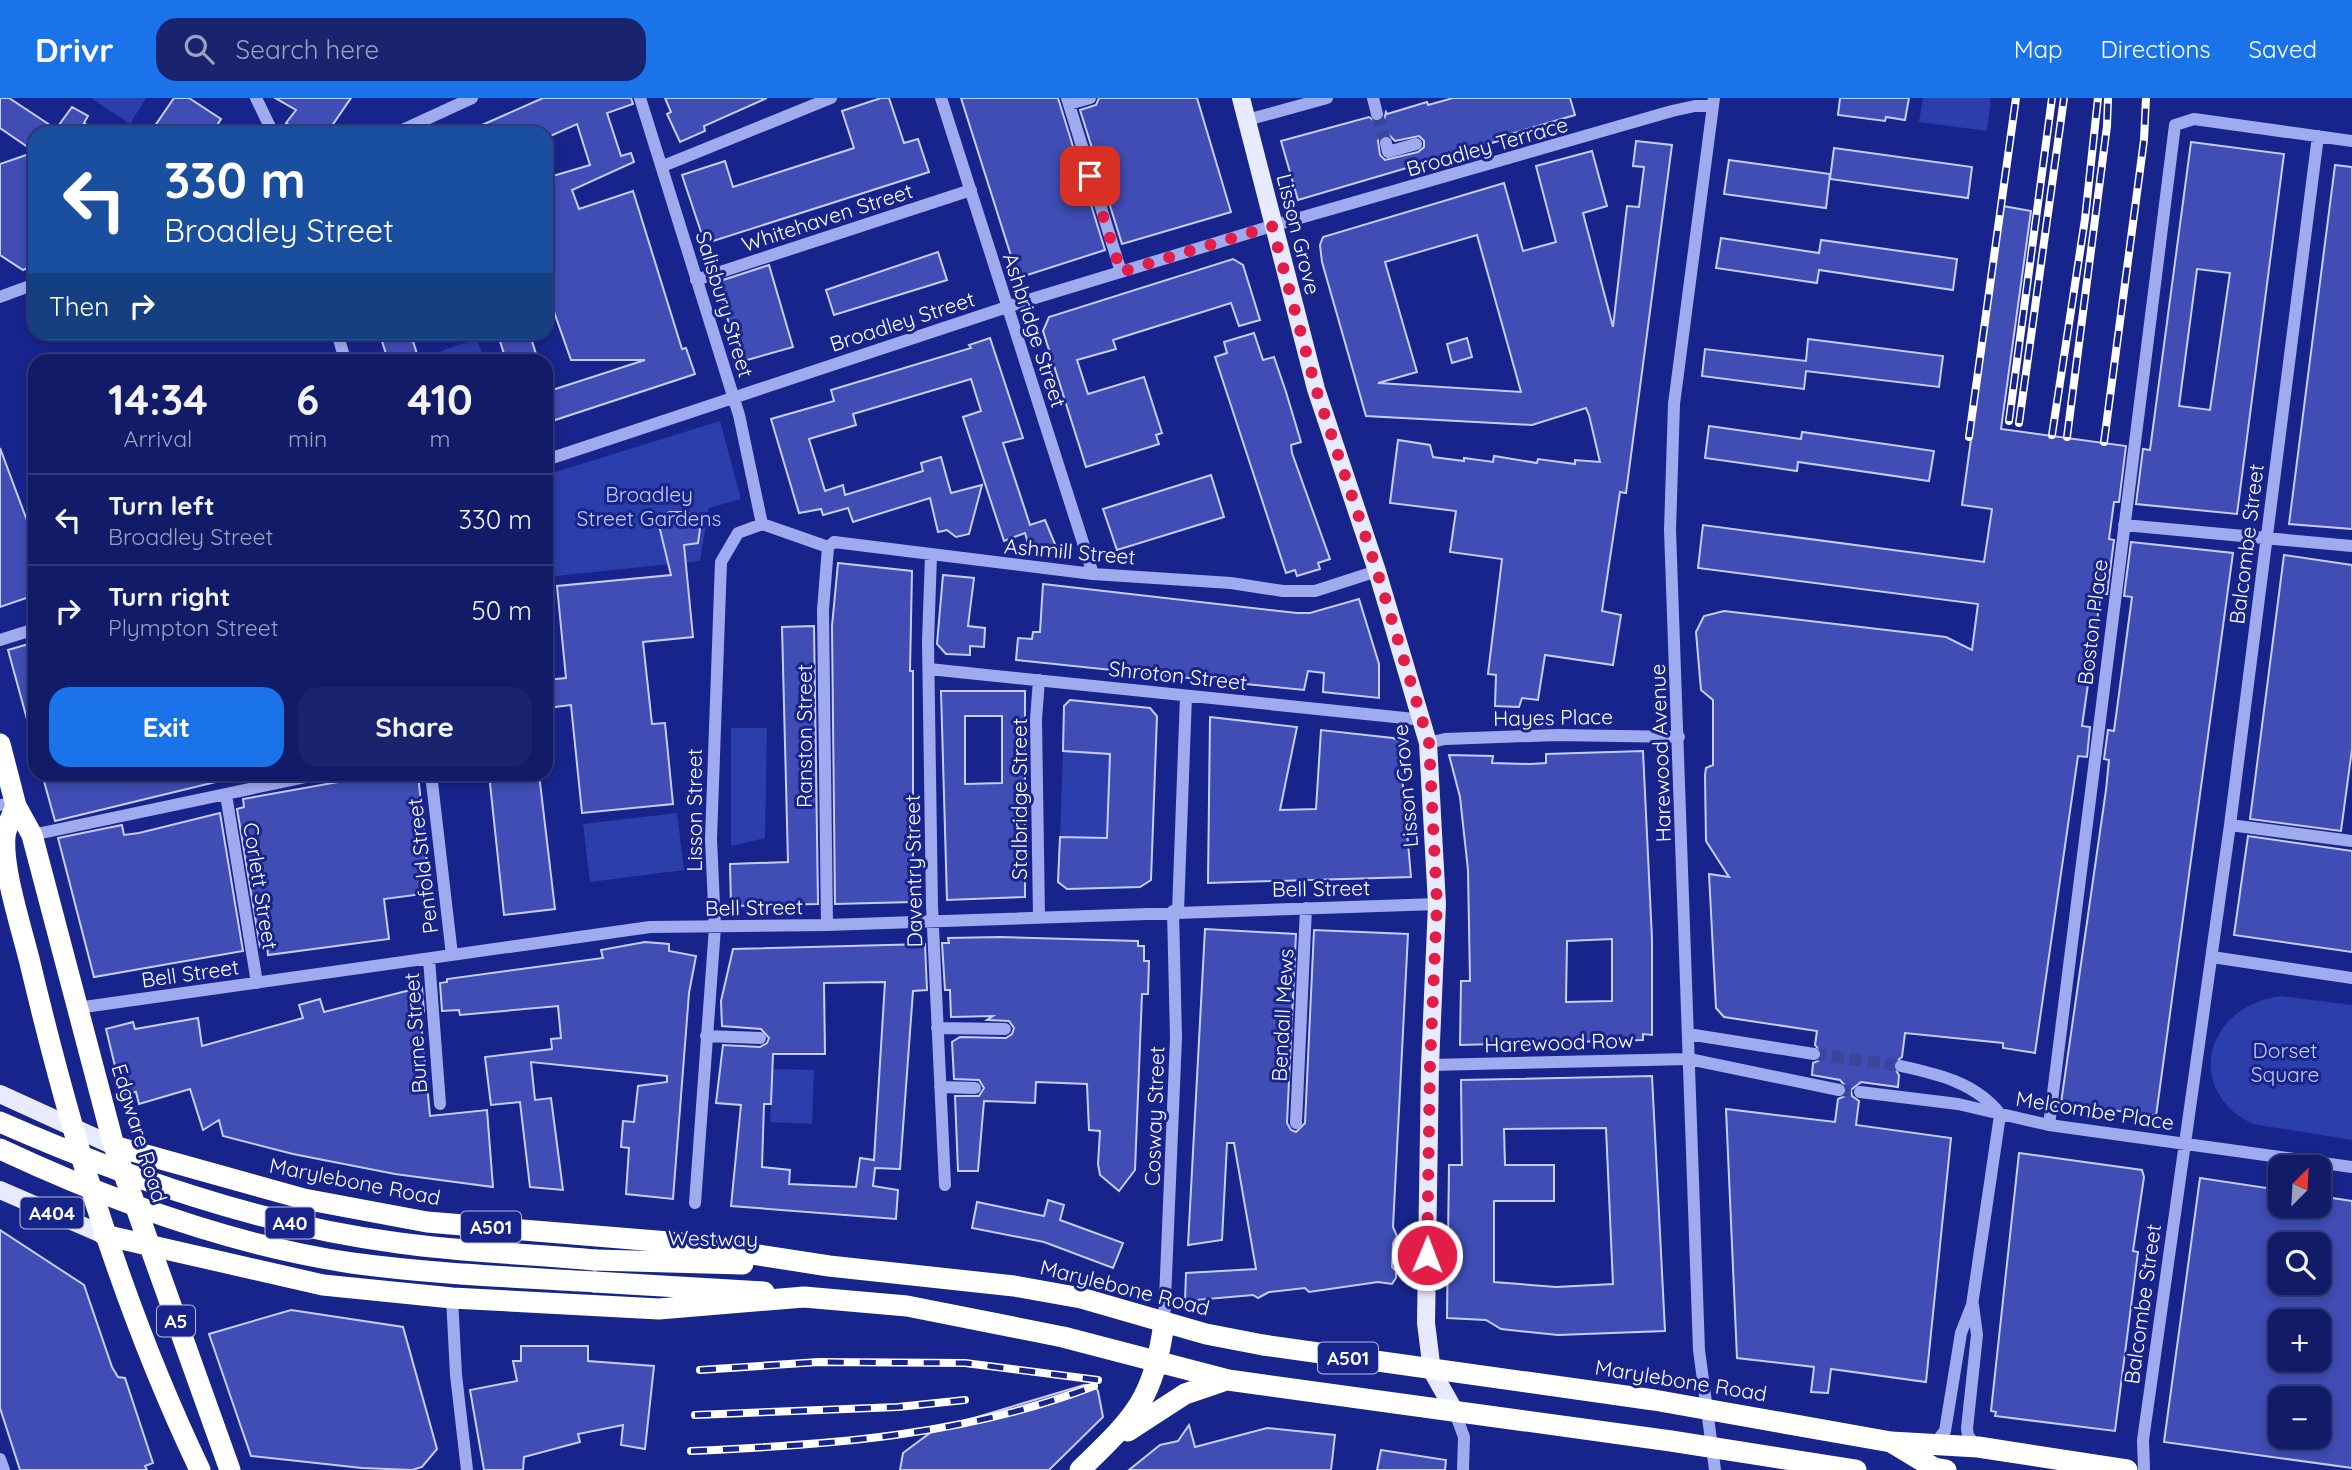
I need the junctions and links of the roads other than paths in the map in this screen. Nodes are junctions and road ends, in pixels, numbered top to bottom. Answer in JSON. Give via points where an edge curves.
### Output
{"nodes":[{"id":1,"x":256,"y":98,"type":"edge"},
{"id":2,"x":472,"y":98,"type":"edge"},
{"id":3,"x":640,"y":98,"type":"edge"},
{"id":4,"x":831,"y":98,"type":"edge"},
{"id":5,"x":941,"y":98,"type":"edge"},
{"id":6,"x":1090,"y":98,"type":"edge"},
{"id":7,"x":1241,"y":98,"type":"edge"},
{"id":8,"x":1327,"y":98,"type":"edge"},
{"id":9,"x":1373,"y":98,"type":"edge"},
{"id":10,"x":1068,"y":101,"type":"edge"},
{"id":11,"x":1714,"y":102,"type":"edge"},
{"id":12,"x":1377,"y":114,"type":"tunnel mouth"},
{"id":13,"x":1247,"y":120,"type":"junction"},
{"id":14,"x":270,"y":126,"type":"edge"},
{"id":15,"x":411,"y":126,"type":"edge"},
{"id":16,"x":2318,"y":136,"type":"junction"},
{"id":17,"x":2352,"y":141,"type":"edge"},
{"id":18,"x":1386,"y":143,"type":"dead end"},
{"id":19,"x":1416,"y":144,"type":"dead end"},
{"id":20,"x":663,"y":166,"type":"junction"},
{"id":21,"x":971,"y":190,"type":"junction"},
{"id":22,"x":1272,"y":226,"type":"junction"},
{"id":23,"x":1121,"y":272,"type":"junction"},
{"id":24,"x":696,"y":280,"type":"junction"},
{"id":25,"x":28,"y":286,"type":"edge"},
{"id":26,"x":1,"y":293,"type":"edge"},
{"id":27,"x":1008,"y":307,"type":"junction"},
{"id":28,"x":733,"y":396,"type":"junction"},
{"id":29,"x":553,"y":458,"type":"edge"},
{"id":30,"x":762,"y":524,"type":"junction"},
{"id":31,"x":2124,"y":525,"type":"junction"},
{"id":32,"x":2266,"y":538,"type":"junction"},
{"id":33,"x":2352,"y":546,"type":"edge"},
{"id":34,"x":828,"y":547,"type":"junction"},
{"id":35,"x":931,"y":555,"type":"junction"},
{"id":36,"x":1377,"y":571,"type":"junction"},
{"id":37,"x":1093,"y":574,"type":"junction"},
{"id":38,"x":28,"y":631,"type":"edge"},
{"id":39,"x":0,"y":640,"type":"edge"},
{"id":40,"x":929,"y":669,"type":"junction"},
{"id":41,"x":1039,"y":680,"type":"junction"},
{"id":42,"x":1186,"y":695,"type":"junction"},
{"id":43,"x":1424,"y":720,"type":"junction"},
{"id":44,"x":1679,"y":737,"type":"junction"},
{"id":45,"x":1429,"y":743,"type":"junction"},
{"id":46,"x":0,"y":744,"type":"edge"},
{"id":47,"x":289,"y":781,"type":"edge"},
{"id":48,"x":432,"y":781,"type":"edge"},
{"id":49,"x":226,"y":795,"type":"junction"},
{"id":50,"x":10,"y":805,"type":"edge"},
{"id":51,"x":2230,"y":825,"type":"junction"},
{"id":52,"x":32,"y":835,"type":"junction"},
{"id":53,"x":2352,"y":841,"type":"edge"},
{"id":54,"x":1437,"y":904,"type":"junction"},
{"id":55,"x":1306,"y":908,"type":"junction"},
{"id":56,"x":1175,"y":911,"type":"junction"},
{"id":57,"x":1039,"y":917,"type":"junction"},
{"id":58,"x":932,"y":921,"type":"junction"},
{"id":59,"x":827,"y":925,"type":"junction"},
{"id":60,"x":715,"y":927,"type":"junction"},
{"id":61,"x":452,"y":955,"type":"junction"},
{"id":62,"x":2212,"y":957,"type":"junction"},
{"id":63,"x":429,"y":959,"type":"junction"},
{"id":64,"x":2352,"y":978,"type":"edge"},
{"id":65,"x":257,"y":983,"type":"junction"},
{"id":66,"x":83,"y":1007,"type":"junction"},
{"id":67,"x":937,"y":1028,"type":"junction"},
{"id":68,"x":1005,"y":1029,"type":"dead end"},
{"id":69,"x":1688,"y":1034,"type":"junction"},
{"id":70,"x":706,"y":1037,"type":"junction"},
{"id":71,"x":760,"y":1038,"type":"dead end"},
{"id":72,"x":1814,"y":1054,"type":"tunnel mouth"},
{"id":73,"x":1689,"y":1059,"type":"junction"},
{"id":74,"x":1430,"y":1065,"type":"junction"},
{"id":75,"x":1901,"y":1066,"type":"tunnel mouth"},
{"id":76,"x":940,"y":1087,"type":"junction"},
{"id":77,"x":975,"y":1088,"type":"dead end"},
{"id":78,"x":1839,"y":1090,"type":"tunnel mouth"},
{"id":79,"x":1860,"y":1093,"type":"tunnel mouth"},
{"id":80,"x":0,"y":1094,"type":"edge"},
{"id":81,"x":440,"y":1104,"type":"dead end"},
{"id":82,"x":2000,"y":1115,"type":"junction"},
{"id":83,"x":0,"y":1122,"type":"edge"},
{"id":84,"x":1296,"y":1124,"type":"dead end"},
{"id":85,"x":2049,"y":1125,"type":"junction"},
{"id":86,"x":73,"y":1128,"type":"junction"},
{"id":87,"x":2184,"y":1144,"type":"junction"},
{"id":88,"x":114,"y":1146,"type":"junction"},
{"id":89,"x":0,"y":1149,"type":"edge"},
{"id":90,"x":2352,"y":1167,"type":"edge"},
{"id":91,"x":945,"y":1185,"type":"dead end"},
{"id":92,"x":0,"y":1190,"type":"edge"},
{"id":93,"x":695,"y":1203,"type":"dead end"},
{"id":94,"x":104,"y":1235,"type":"junction"},
{"id":95,"x":150,"y":1247,"type":"junction"},
{"id":96,"x":829,"y":1266,"type":"junction"},
{"id":97,"x":804,"y":1297,"type":"junction"},
{"id":98,"x":453,"y":1298,"type":"junction"},
{"id":99,"x":1972,"y":1305,"type":"junction"},
{"id":100,"x":1164,"y":1323,"type":"junction"},
{"id":101,"x":1156,"y":1362,"type":"junction"},
{"id":102,"x":1432,"y":1371,"type":"junction"},
{"id":103,"x":1228,"y":1380,"type":"junction"},
{"id":104,"x":1707,"y":1408,"type":"junction"},
{"id":105,"x":1454,"y":1410,"type":"junction"},
{"id":106,"x":1891,"y":1442,"type":"junction"},
{"id":107,"x":1935,"y":1443,"type":"junction"},
{"id":108,"x":1711,"y":1447,"type":"junction"},
{"id":109,"x":1978,"y":1447,"type":"junction"},
{"id":110,"x":1101,"y":1449,"type":"junction"},
{"id":111,"x":0,"y":1459,"type":"edge"},
{"id":112,"x":4,"y":1470,"type":"edge"},
{"id":113,"x":200,"y":1470,"type":"edge"},
{"id":114,"x":230,"y":1470,"type":"edge"},
{"id":115,"x":467,"y":1470,"type":"edge"},
{"id":116,"x":1080,"y":1470,"type":"edge"},
{"id":117,"x":1463,"y":1470,"type":"edge"},
{"id":118,"x":1714,"y":1470,"type":"edge"},
{"id":119,"x":1856,"y":1470,"type":"edge"},
{"id":120,"x":1946,"y":1470,"type":"edge"},
{"id":121,"x":2127,"y":1470,"type":"edge"},
{"id":122,"x":2144,"y":1470,"type":"edge"}],
"edges":[{"from":1,"to":14,"type":"street"},
{"from":2,"to":15,"type":"street"},
{"from":3,"to":20,"type":"street","name":"Salisbury Street"},
{"from":4,"to":20,"type":"street"},
{"from":5,"to":21,"type":"street","name":"Ashbridge Street"},
{"from":6,"to":10,"type":"street"},
{"from":7,"to":13,"type":"main road","name":"Lisson Grove"},
{"from":8,"to":13,"type":"street"},
{"from":9,"to":12,"type":"street"},
{"from":10,"to":23,"type":"street"},
{"from":11,"to":22,"type":"street","name":"Broadley Terrace"},
{"from":11,"to":44,"type":"street","name":"Harewood Avenue","via":[[1673,424],[1670,530]]},
{"from":13,"to":22,"type":"main road","name":"Lisson Grove"},
{"from":16,"to":17,"type":"street"},
{"from":16,"to":31,"type":"street","name":"Boston Place","via":[[2194,119],[2175,125]]},
{"from":16,"to":32,"type":"street","name":"Balcombe Street"},
{"from":18,"to":19,"type":"street","via":[[1388,152]]},
{"from":20,"to":24,"type":"street","name":"Salisbury Street"},
{"from":21,"to":24,"type":"street","name":"Whitehaven Street"},
{"from":21,"to":27,"type":"street","name":"Ashbridge Street"},
{"from":22,"to":23,"type":"street","name":"Broadley Street"},
{"from":22,"to":36,"type":"main road","name":"Lisson Grove","via":[[1316,389]]},
{"from":23,"to":27,"type":"street","name":"Broadley Street"},
{"from":24,"to":28,"type":"street","name":"Salisbury Street"},
{"from":25,"to":26,"type":"street"},
{"from":27,"to":28,"type":"street","name":"Broadley Street"},
{"from":27,"to":37,"type":"street","name":"Ashbridge Street"},
{"from":28,"to":29,"type":"street","name":"Broadley Street"},
{"from":28,"to":30,"type":"street","name":"Salisbury Street"},
{"from":30,"to":34,"type":"street","name":"Ashmill Street"},
{"from":30,"to":60,"type":"street","name":"Lisson Street","via":[[738,533],[720,562],[711,839]]},
{"from":31,"to":32,"type":"street"},
{"from":31,"to":85,"type":"street","name":"Boston Place"},
{"from":32,"to":33,"type":"street"},
{"from":32,"to":51,"type":"street","name":"Balcombe Street"},
{"from":34,"to":35,"type":"street","name":"Ashmill Street","via":[[834,542]]},
{"from":34,"to":59,"type":"street","name":"Ranston Street","via":[[823,610]]},
{"from":35,"to":37,"type":"street","name":"Ashmill Street"},
{"from":35,"to":40,"type":"street","name":"Daventry Street"},
{"from":36,"to":37,"type":"street","name":"Ashmill Street","via":[[1315,591]]},
{"from":36,"to":43,"type":"main road","name":"Lisson Grove"},
{"from":38,"to":39,"type":"street"},
{"from":40,"to":41,"type":"street","name":"Shroton Street"},
{"from":40,"to":58,"type":"street","name":"Daventry Street"},
{"from":41,"to":42,"type":"street","name":"Shroton Street"},
{"from":41,"to":57,"type":"street","name":"Stalbridge Street"},
{"from":42,"to":43,"type":"street","name":"Shroton Street"},
{"from":42,"to":56,"type":"street","name":"Cosway Street"},
{"from":43,"to":45,"type":"main road","name":"Lisson Grove"},
{"from":44,"to":45,"type":"street","name":"Hayes Place","via":[[1556,735]]},
{"from":44,"to":69,"type":"street","name":"Harewood Avenue"},
{"from":45,"to":54,"type":"main road","name":"Lisson Grove"},
{"from":46,"to":50,"type":"highway","name":"Edgware Road","number":"A5"},
{"from":47,"to":49,"type":"street"},
{"from":48,"to":61,"type":"street","name":"Penfold Street"},
{"from":49,"to":52,"type":"street"},
{"from":49,"to":65,"type":"street","name":"Corlett Street"},
{"from":50,"to":52,"type":"highway","name":"Edgware Road","number":"A5"},
{"from":50,"to":86,"type":"highway","number":"A5","via":[[5,835],[12,886]]},
{"from":51,"to":53,"type":"street"},
{"from":51,"to":62,"type":"street","name":"Balcombe Street"},
{"from":52,"to":66,"type":"highway","name":"Edgware Road","number":"A5"},
{"from":54,"to":55,"type":"street","name":"Bell Street"},
{"from":54,"to":74,"type":"main road","name":"Lisson Grove"},
{"from":55,"to":56,"type":"street","name":"Bell Street"},
{"from":55,"to":84,"type":"street","name":"Bendall Mews"},
{"from":56,"to":57,"type":"street","name":"Bell Street"},
{"from":56,"to":100,"type":"street","name":"Cosway Street","via":[[1176,1038]]},
{"from":57,"to":58,"type":"street","name":"Bell Street"},
{"from":58,"to":59,"type":"street","name":"Bell Street"},
{"from":58,"to":67,"type":"street","name":"Daventry Street"},
{"from":59,"to":60,"type":"street","name":"Bell Street"},
{"from":60,"to":61,"type":"street","name":"Bell Street","via":[[635,929]]},
{"from":60,"to":70,"type":"street","name":"Lisson Street"},
{"from":61,"to":63,"type":"street","name":"Bell Street"},
{"from":62,"to":64,"type":"street"},
{"from":62,"to":87,"type":"street"},
{"from":63,"to":65,"type":"street","name":"Bell Street"},
{"from":63,"to":81,"type":"street","name":"Burne Street"},
{"from":65,"to":66,"type":"street","name":"Bell Street"},
{"from":66,"to":88,"type":"highway","name":"Edgware Road","number":"A5"},
{"from":67,"to":68,"type":"street"},
{"from":67,"to":76,"type":"street","name":"Daventry Street"},
{"from":69,"to":72,"type":"street"},
{"from":69,"to":73,"type":"street","name":"Harewood Avenue"},
{"from":70,"to":71,"type":"street"},
{"from":70,"to":93,"type":"street","name":"Lisson Street"},
{"from":73,"to":74,"type":"street","name":"Harewood Row"},
{"from":73,"to":78,"type":"street"},
{"from":73,"to":104,"type":"street","name":"Harewood Avenue","via":[[1699,1350]]},
{"from":74,"to":102,"type":"main road","name":"Lisson Grove","via":[[1426,1323]]},
{"from":75,"to":82,"type":"street","name":"Melcombe Place","via":[[1949,1077],[1989,1100]]},
{"from":76,"to":77,"type":"street"},
{"from":76,"to":91,"type":"street","name":"Daventry Street"},
{"from":79,"to":82,"type":"street","name":"Melcombe Place","via":[[1958,1104]]},
{"from":80,"to":86,"type":"main road"},
{"from":82,"to":85,"type":"street","name":"Melcombe Place"},
{"from":82,"to":99,"type":"street"},
{"from":83,"to":96,"type":"highway","name":"Westway","number":"A40","bridge":true,"via":[[158,1185],[288,1223],[399,1243],[595,1260]]},
{"from":85,"to":87,"type":"street","name":"Melcombe Place"},
{"from":86,"to":88,"type":"main road"},
{"from":86,"to":94,"type":"highway","number":"A5"},
{"from":87,"to":90,"type":"street"},
{"from":87,"to":122,"type":"street","name":"Balcombe Street","via":[[2144,1440]]},
{"from":88,"to":95,"type":"highway","name":"Edgware Road","number":"A5"},
{"from":88,"to":96,"type":"highway","name":"Marylebone Road","number":"A501","via":[[303,1199],[427,1222],[681,1243]]},
{"from":89,"to":97,"type":"highway","number":"A40","bridge":true,"via":[[140,1208],[350,1262]]},
{"from":92,"to":94,"type":"main road","number":"A404"},
{"from":94,"to":95,"type":"highway","number":"A501"},
{"from":94,"to":113,"type":"highway","number":"A5"},
{"from":95,"to":98,"type":"highway","number":"A501","via":[[323,1285]]},
{"from":95,"to":114,"type":"highway","name":"Edgware Road","number":"A5"},
{"from":96,"to":100,"type":"highway","name":"Marylebone Road","number":"A501","via":[[1014,1286],[1081,1298]]},
{"from":97,"to":98,"type":"highway","number":"A501","via":[[634,1309]]},
{"from":97,"to":101,"type":"highway","number":"A501","via":[[947,1313],[1063,1336]]},
{"from":98,"to":115,"type":"street"},
{"from":99,"to":107,"type":"street","via":[[1961,1333],[1945,1431]]},
{"from":99,"to":109,"type":"street","via":[[1977,1335],[1967,1428]]},
{"from":100,"to":101,"type":"highway","number":"A501"},
{"from":100,"to":102,"type":"highway","name":"Marylebone Road","number":"A501","via":[[1263,1345]]},
{"from":101,"to":103,"type":"highway","number":"A501"},
{"from":101,"to":110,"type":"highway","number":"A501","via":[[1143,1401]]},
{"from":102,"to":104,"type":"highway","name":"Marylebone Road","number":"A501"},
{"from":102,"to":105,"type":"main road"},
{"from":103,"to":105,"type":"highway","number":"A501"},
{"from":103,"to":110,"type":"highway","number":"A501","via":[[1185,1394]]},
{"from":104,"to":106,"type":"highway","name":"Marylebone Road","number":"A501"},
{"from":104,"to":108,"type":"street","name":"Harewood Avenue"},
{"from":105,"to":108,"type":"highway","number":"A501"},
{"from":105,"to":117,"type":"street","via":[[1464,1437]]},
{"from":106,"to":107,"type":"highway","name":"Marylebone Road","number":"A501"},
{"from":106,"to":120,"type":"highway","via":[[1934,1468]]},
{"from":107,"to":109,"type":"highway","name":"Marylebone Road","number":"A501"},
{"from":108,"to":118,"type":"street","name":"Harewood Avenue"},
{"from":108,"to":119,"type":"highway","number":"A501"},
{"from":109,"to":121,"type":"highway","name":"Marylebone Road","number":"A501"},
{"from":110,"to":116,"type":"highway","number":"A501"},
{"from":111,"to":112,"type":"street"}]}
